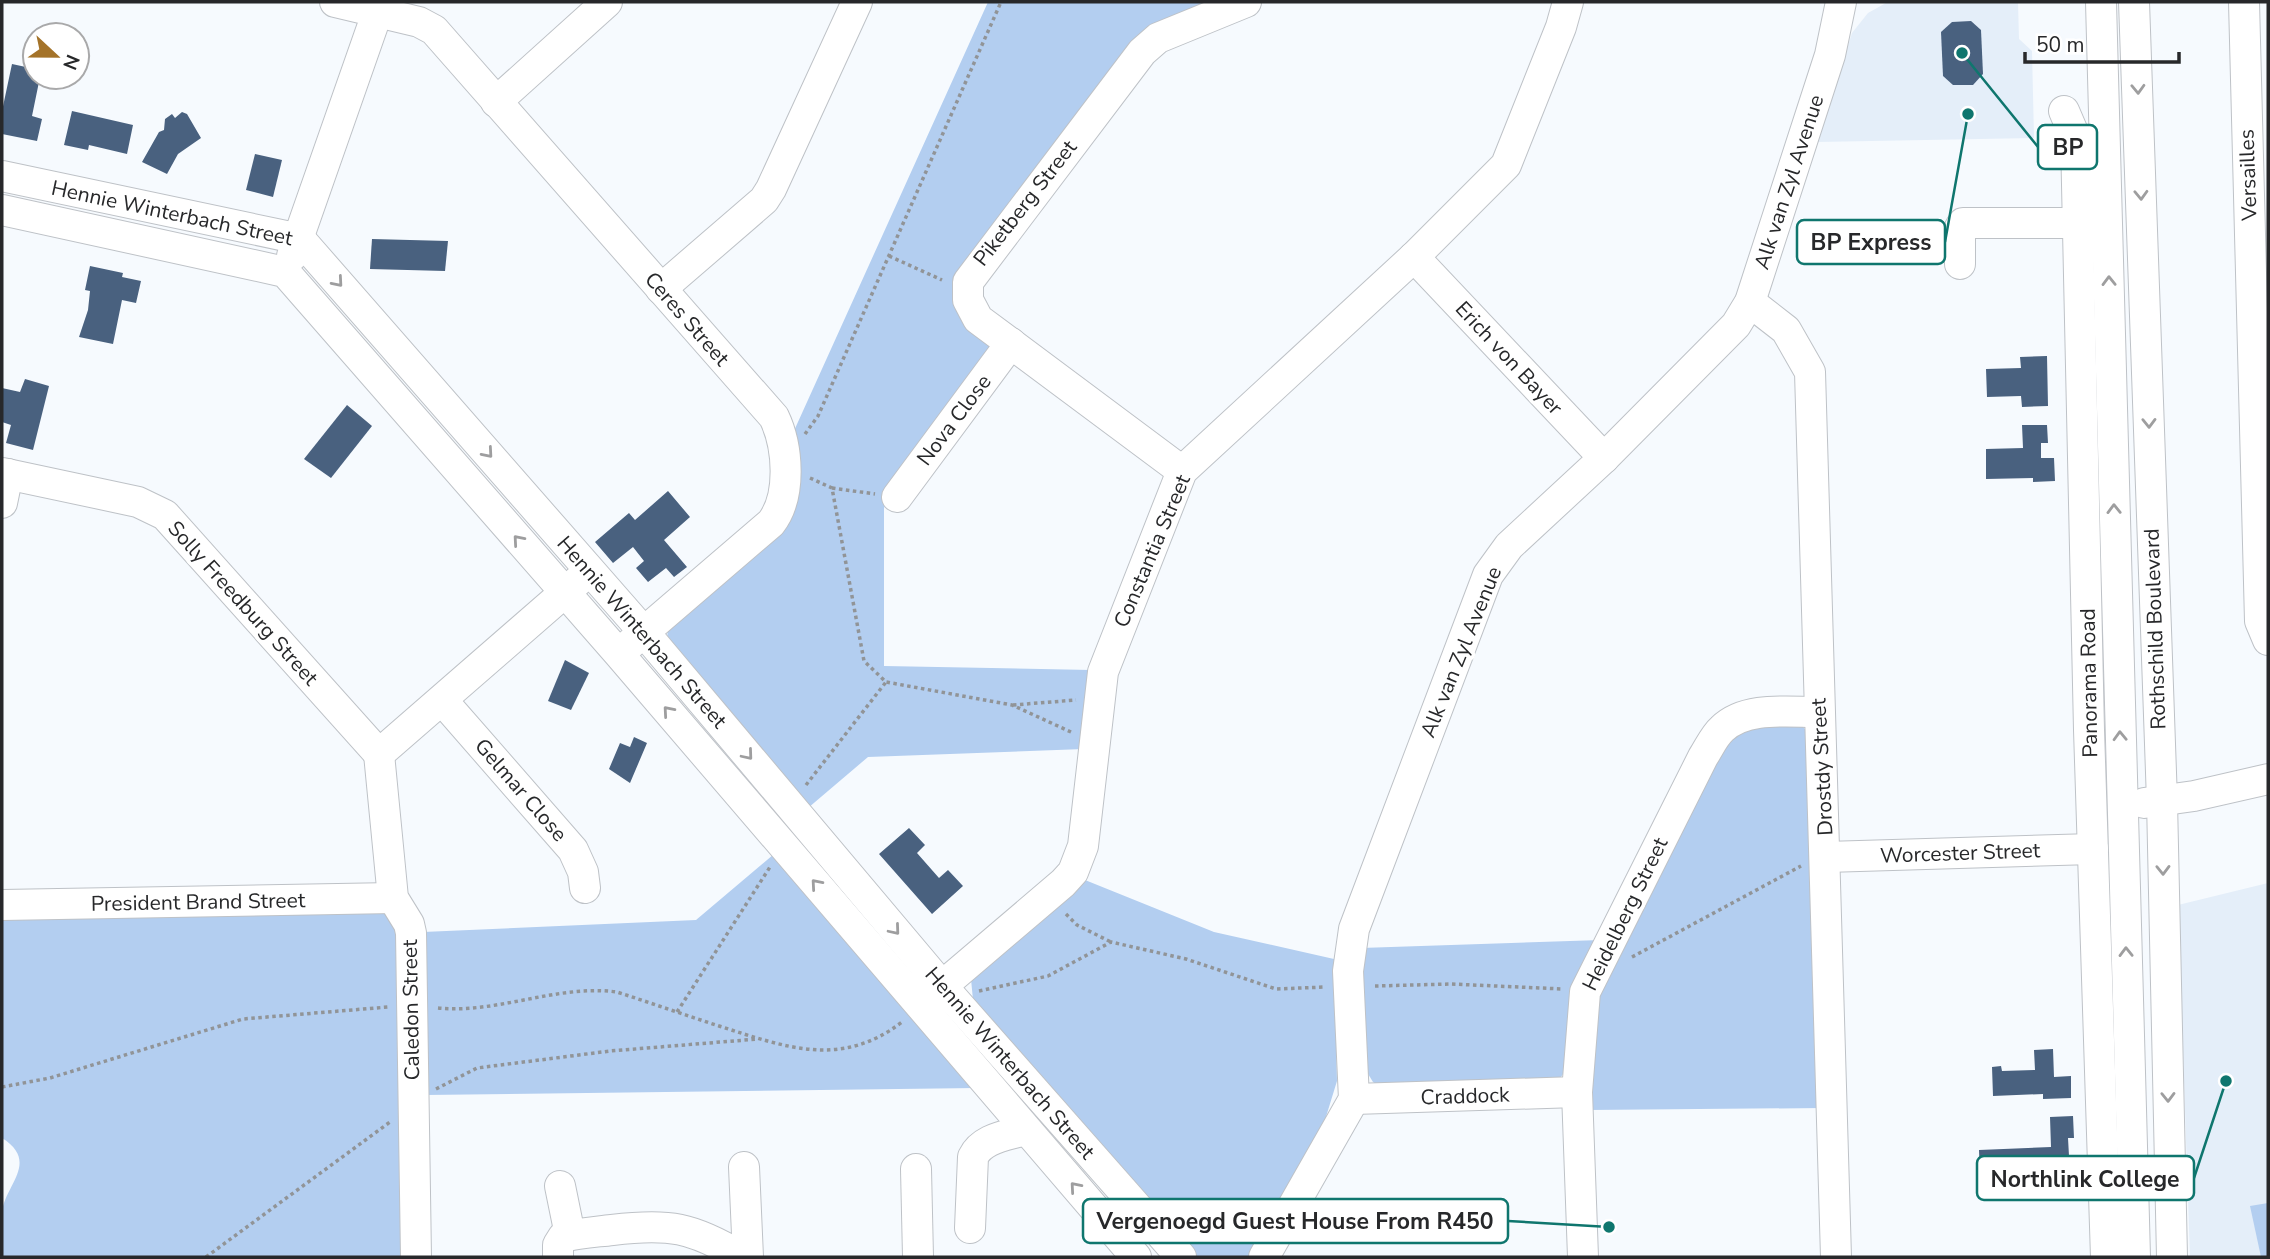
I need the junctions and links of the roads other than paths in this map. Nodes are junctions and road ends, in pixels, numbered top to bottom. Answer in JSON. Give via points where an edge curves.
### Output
{"nodes":[{"id":1,"x":335,"y":2,"type":"edge"},
{"id":2,"x":607,"y":2,"type":"edge"},
{"id":3,"x":857,"y":2,"type":"edge"},
{"id":4,"x":1246,"y":2,"type":"edge"},
{"id":5,"x":1568,"y":2,"type":"edge"},
{"id":6,"x":1841,"y":2,"type":"edge"},
{"id":7,"x":2101,"y":2,"type":"edge"},
{"id":8,"x":2134,"y":2,"type":"edge"},
{"id":9,"x":2244,"y":2,"type":"edge"},
{"id":10,"x":380,"y":6,"type":"edge"},
{"id":11,"x":496,"y":102,"type":"junction"},
{"id":12,"x":2064,"y":110,"type":"dead end"},
{"id":13,"x":2,"y":176,"type":"edge"},
{"id":14,"x":2,"y":211,"type":"edge"},
{"id":15,"x":2259,"y":218,"type":"edge"},
{"id":16,"x":2078,"y":223,"type":"junction"},
{"id":17,"x":300,"y":239,"type":"junction"},
{"id":18,"x":1414,"y":257,"type":"junction"},
{"id":19,"x":1960,"y":264,"type":"dead end"},
{"id":20,"x":285,"y":272,"type":"junction"},
{"id":21,"x":661,"y":289,"type":"junction"},
{"id":22,"x":1749,"y":302,"type":"junction"},
{"id":23,"x":1011,"y":344,"type":"junction"},
{"id":24,"x":1604,"y":458,"type":"junction"},
{"id":25,"x":1182,"y":471,"type":"junction"},
{"id":26,"x":4,"y":483,"type":"edge"},
{"id":27,"x":897,"y":497,"type":"road end"},
{"id":28,"x":590,"y":570,"type":"junction"},
{"id":29,"x":565,"y":594,"type":"junction"},
{"id":30,"x":643,"y":631,"type":"junction"},
{"id":31,"x":2268,"y":640,"type":"edge"},
{"id":32,"x":619,"y":654,"type":"junction"},
{"id":33,"x":442,"y":700,"type":"junction"},
{"id":34,"x":1818,"y":712,"type":"junction"},
{"id":35,"x":379,"y":754,"type":"junction"},
{"id":36,"x":2268,"y":779,"type":"edge"},
{"id":37,"x":2162,"y":802,"type":"junction"},
{"id":38,"x":2123,"y":804,"type":"junction"},
{"id":39,"x":2093,"y":849,"type":"junction"},
{"id":40,"x":1826,"y":857,"type":"junction"},
{"id":41,"x":585,"y":888,"type":"dead end"},
{"id":42,"x":393,"y":898,"type":"junction"},
{"id":43,"x":2,"y":905,"type":"edge"},
{"id":44,"x":942,"y":986,"type":"junction"},
{"id":45,"x":919,"y":1005,"type":"junction"},
{"id":46,"x":1577,"y":1092,"type":"junction"},
{"id":47,"x":1354,"y":1099,"type":"junction"},
{"id":48,"x":1025,"y":1130,"type":"junction"},
{"id":49,"x":744,"y":1167,"type":"dead end"},
{"id":50,"x":916,"y":1169,"type":"dead end"},
{"id":51,"x":560,"y":1186,"type":"dead end"},
{"id":52,"x":971,"y":1228,"type":"dead end"},
{"id":53,"x":564,"y":1246,"type":"edge"},
{"id":54,"x":415,"y":1257,"type":"edge"},
{"id":55,"x":742,"y":1257,"type":"edge"},
{"id":56,"x":748,"y":1257,"type":"edge"},
{"id":57,"x":918,"y":1257,"type":"edge"},
{"id":58,"x":1136,"y":1257,"type":"edge"},
{"id":59,"x":1181,"y":1257,"type":"edge"},
{"id":60,"x":1264,"y":1257,"type":"edge"},
{"id":61,"x":1583,"y":1257,"type":"edge"},
{"id":62,"x":1836,"y":1257,"type":"edge"},
{"id":63,"x":2106,"y":1257,"type":"edge"},
{"id":64,"x":2135,"y":1257,"type":"edge"},
{"id":65,"x":2172,"y":1257,"type":"edge"}],
"edges":[{"from":1,"to":10,"type":"street","name":"Ceres Street"},
{"from":2,"to":11,"type":"street"},
{"from":3,"to":21,"type":"street","via":[[764,200]]},
{"from":4,"to":23,"type":"street","name":"Piketberg Street","via":[[1158,38],[1142,52],[972,273],[967,291],[972,311]]},
{"from":5,"to":18,"type":"street","name":"Constantia Street","via":[[1514,152]]},
{"from":6,"to":22,"type":"street","name":"Alk van Zyl Avenue","via":[[1830,55]]},
{"from":38,"to":7,"type":"street","name":"Rothschild Boulevard","one_way":true},
{"from":8,"to":37,"type":"street","name":"Rothschild Boulevard","one_way":true},
{"from":9,"to":15,"type":"street","name":"Versailles"},
{"from":10,"to":11,"type":"street","name":"Ceres Street","via":[[434,30]]},
{"from":10,"to":17,"type":"street"},
{"from":11,"to":21,"type":"street","name":"Ceres Street"},
{"from":12,"to":16,"type":"street","name":"Panorama Road","via":[[2076,139]]},
{"from":13,"to":17,"type":"street","name":"Hennie Winterbach Street"},
{"from":14,"to":20,"type":"street","name":"Hennie Winterbach Street"},
{"from":15,"to":31,"type":"street","name":"Versailles","via":[[2260,621]]},
{"from":16,"to":19,"type":"street","via":[[1963,223]]},
{"from":16,"to":39,"type":"street","name":"Panorama Road"},
{"from":17,"to":20,"type":"street"},
{"from":17,"to":28,"type":"street","name":"Hennie Winterbach Street","one_way":true},
{"from":18,"to":24,"type":"street","name":"Erich von Bayer"},
{"from":18,"to":25,"type":"street","name":"Constantia Street"},
{"from":29,"to":20,"type":"street","name":"Hennie Winterbach Street","one_way":true},
{"from":21,"to":30,"type":"street","name":"Ceres Street","via":[[774,417],[781,432],[783,500],[771,523]]},
{"from":22,"to":24,"type":"street","name":"Alk van Zyl Avenue","via":[[1723,342]]},
{"from":22,"to":34,"type":"street","name":"Drostdy Street","via":[[1786,330],[1810,372]]},
{"from":23,"to":25,"type":"street","name":"Piketberg Street"},
{"from":23,"to":27,"type":"street","name":"Nova Close"},
{"from":24,"to":47,"type":"street","name":"Alk van Zyl Avenue","via":[[1509,546],[1488,575],[1354,929],[1349,949]]},
{"from":25,"to":44,"type":"street","name":"Constantia Street","via":[[1110,652],[1099,699],[1083,846],[1073,872]]},
{"from":26,"to":35,"type":"street","name":"Solly Freedburg Street","via":[[138,502],[165,515]]},
{"from":28,"to":29,"type":"street"},
{"from":28,"to":30,"type":"street","name":"Hennie Winterbach Street"},
{"from":29,"to":32,"type":"street","name":"Hennie Winterbach Street"},
{"from":29,"to":33,"type":"street"},
{"from":30,"to":32,"type":"street","name":"Ceres Street"},
{"from":30,"to":44,"type":"street","name":"Hennie Winterbach Street","one_way":true},
{"from":45,"to":32,"type":"street","name":"Hennie Winterbach Street","one_way":true},
{"from":33,"to":35,"type":"street"},
{"from":33,"to":41,"type":"street","name":"Gelmar Close","via":[[573,850]]},
{"from":34,"to":40,"type":"street","name":"Drostdy Street"},
{"from":34,"to":46,"type":"street","name":"Heidelberg Street","via":[[1758,713],[1736,718],[1720,730],[1585,992]]},
{"from":35,"to":42,"type":"street","name":"Caledon Street"},
{"from":36,"to":37,"type":"street"},
{"from":37,"to":38,"type":"street"},
{"from":37,"to":65,"type":"street","name":"Rothschild Boulevard","one_way":true},
{"from":64,"to":38,"type":"street","name":"Rothschild Boulevard","one_way":true},
{"from":39,"to":40,"type":"street","name":"Worcester Street"},
{"from":39,"to":63,"type":"street","name":"Panorama Road"},
{"from":40,"to":62,"type":"street","name":"Drostdy Street"},
{"from":42,"to":43,"type":"street","name":"President Brand Street"},
{"from":42,"to":54,"type":"street","name":"Caledon Street","via":[[411,933]]},
{"from":44,"to":45,"type":"street","name":"Constantia Street"},
{"from":44,"to":59,"type":"street","name":"Hennie Winterbach Street"},
{"from":45,"to":48,"type":"street","name":"Hennie Winterbach Street"},
{"from":46,"to":47,"type":"street","name":"Craddock"},
{"from":46,"to":61,"type":"street","name":"Heidelberg Street"},
{"from":47,"to":60,"type":"street"},
{"from":48,"to":52,"type":"street","via":[[984,1143],[973,1157]]},
{"from":58,"to":48,"type":"street","name":"Hennie Winterbach Street","one_way":true},
{"from":49,"to":56,"type":"street"},
{"from":50,"to":57,"type":"street"},
{"from":51,"to":53,"type":"street"},
{"from":53,"to":55,"type":"street","via":[[665,1226],[715,1241]]}]}
